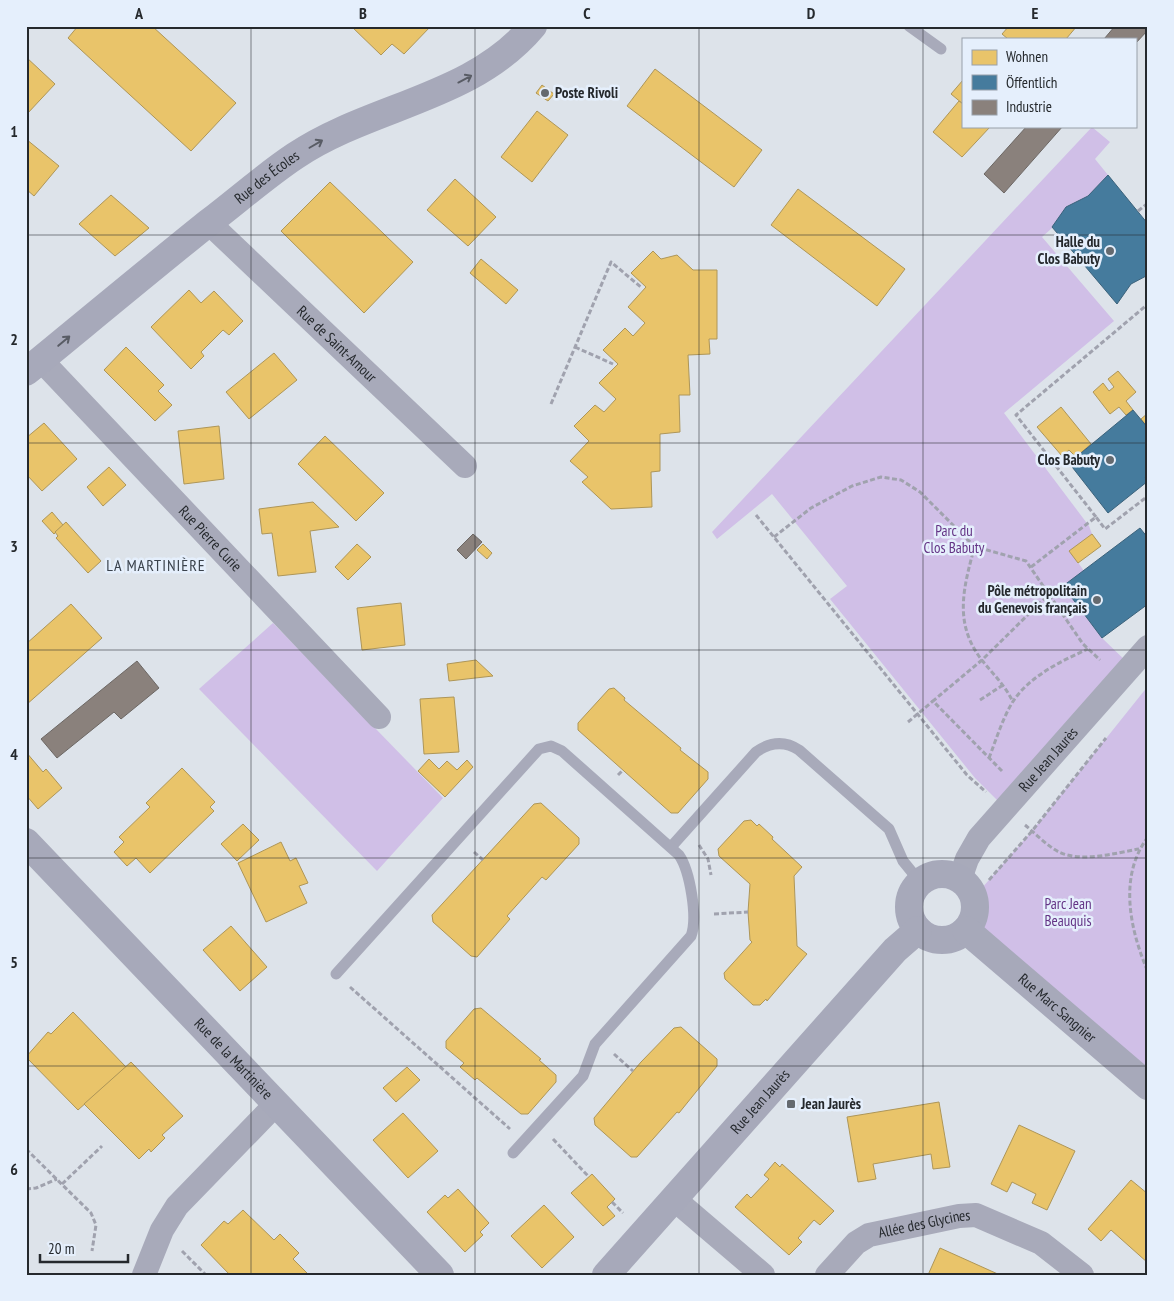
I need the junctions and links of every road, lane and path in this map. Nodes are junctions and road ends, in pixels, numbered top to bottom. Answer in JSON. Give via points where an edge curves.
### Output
{"nodes":[{"id":1,"x":533,"y":26,"type":"edge"},
{"id":2,"x":909,"y":26,"type":"edge"},
{"id":3,"x":941,"y":49,"type":"dead end"},
{"id":4,"x":1148,"y":203,"type":"edge"},
{"id":5,"x":1138,"y":211,"type":"dead end"},
{"id":6,"x":209,"y":223,"type":"junction"},
{"id":7,"x":642,"y":288,"type":"dead end"},
{"id":8,"x":1148,"y":304,"type":"edge"},
{"id":9,"x":575,"y":347,"type":"junction"},
{"id":10,"x":613,"y":364,"type":"dead end"},
{"id":11,"x":33,"y":366,"type":"edge"},
{"id":12,"x":551,"y":404,"type":"dead end"},
{"id":13,"x":465,"y":466,"type":"dead end"},
{"id":14,"x":1148,"y":496,"type":"edge"},
{"id":15,"x":756,"y":515,"type":"dead end"},
{"id":16,"x":1096,"y":517,"type":"junction"},
{"id":17,"x":774,"y":536,"type":"junction"},
{"id":18,"x":975,"y":545,"type":"junction"},
{"id":19,"x":1031,"y":566,"type":"junction"},
{"id":20,"x":1049,"y":594,"type":"junction"},
{"id":21,"x":1148,"y":647,"type":"edge"},
{"id":22,"x":1088,"y":649,"type":"junction"},
{"id":23,"x":982,"y":660,"type":"junction"},
{"id":24,"x":1119,"y":679,"type":"junction"},
{"id":25,"x":1003,"y":685,"type":"junction"},
{"id":26,"x":980,"y":700,"type":"dead end"},
{"id":27,"x":933,"y":701,"type":"junction"},
{"id":28,"x":1013,"y":702,"type":"junction"},
{"id":29,"x":918,"y":714,"type":"junction"},
{"id":30,"x":379,"y":718,"type":"dead end"},
{"id":31,"x":908,"y":722,"type":"dead end"},
{"id":32,"x":1111,"y":732,"type":"dead end"},
{"id":33,"x":989,"y":758,"type":"junction"},
{"id":34,"x":1020,"y":790,"type":"junction"},
{"id":35,"x":1004,"y":807,"type":"junction"},
{"id":36,"x":1148,"y":837,"type":"edge"},
{"id":37,"x":1041,"y":838,"type":"dead end"},
{"id":38,"x":706,"y":839,"type":"dead end"},
{"id":39,"x":26,"y":842,"type":"edge"},
{"id":40,"x":700,"y":846,"type":"dead end"},
{"id":41,"x":671,"y":848,"type":"junction"},
{"id":42,"x":1139,"y":848,"type":"junction"},
{"id":43,"x":920,"y":882,"type":"junction"},
{"id":44,"x":967,"y":888,"type":"junction"},
{"id":45,"x":748,"y":912,"type":"dead end"},
{"id":46,"x":693,"y":915,"type":"junction"},
{"id":47,"x":918,"y":930,"type":"junction"},
{"id":48,"x":966,"y":930,"type":"junction"},
{"id":49,"x":1148,"y":972,"type":"edge"},
{"id":50,"x":336,"y":974,"type":"joint"},
{"id":51,"x":599,"y":1040,"type":"junction"},
{"id":52,"x":633,"y":1071,"type":"dead end"},
{"id":53,"x":27,"y":1079,"type":"edge"},
{"id":54,"x":26,"y":1086,"type":"edge"},
{"id":55,"x":1148,"y":1086,"type":"edge"},
{"id":56,"x":276,"y":1104,"type":"junction"},
{"id":57,"x":539,"y":1124,"type":"junction"},
{"id":58,"x":523,"y":1141,"type":"junction"},
{"id":59,"x":102,"y":1146,"type":"dead end"},
{"id":60,"x":26,"y":1149,"type":"edge"},
{"id":61,"x":513,"y":1152,"type":"dead end"},
{"id":62,"x":589,"y":1177,"type":"dead end"},
{"id":63,"x":57,"y":1179,"type":"junction"},
{"id":64,"x":62,"y":1184,"type":"junction"},
{"id":65,"x":26,"y":1189,"type":"edge"},
{"id":66,"x":674,"y":1198,"type":"junction"},
{"id":67,"x":92,"y":1251,"type":"dead end"},
{"id":68,"x":144,"y":1275,"type":"edge"},
{"id":69,"x":440,"y":1275,"type":"edge"},
{"id":70,"x":606,"y":1275,"type":"edge"},
{"id":71,"x":763,"y":1275,"type":"edge"},
{"id":72,"x":827,"y":1275,"type":"edge"},
{"id":73,"x":1082,"y":1275,"type":"edge"}],
"edges":[{"from":6,"to":1,"type":"street","name":"Rue des Écoles","one_way":true,"via":[[296,156],[346,128],[433,95],[475,74],[502,55]]},
{"from":2,"to":3,"type":"lane"},
{"from":4,"to":5,"type":"path"},
{"from":11,"to":6,"type":"street","name":"Rue des Écoles","one_way":true},
{"from":6,"to":13,"type":"street","name":"Rue de Saint-Amour"},
{"from":7,"to":9,"type":"path","via":[[610,262]]},
{"from":8,"to":16,"type":"path","via":[[1016,415]]},
{"from":9,"to":10,"type":"path"},
{"from":9,"to":12,"type":"path"},
{"from":11,"to":30,"type":"street","name":"Rue Pierre Curie"},
{"from":14,"to":16,"type":"path","via":[[1106,530]]},
{"from":15,"to":17,"type":"path"},
{"from":16,"to":19,"type":"path"},
{"from":17,"to":18,"type":"path","via":[[811,508],[852,486],[873,478],[887,477],[913,487]]},
{"from":17,"to":29,"type":"path"},
{"from":18,"to":19,"type":"path","via":[[1024,559]]},
{"from":18,"to":23,"type":"path","via":[[962,603],[969,637]]},
{"from":19,"to":20,"type":"path"},
{"from":20,"to":22,"type":"path"},
{"from":20,"to":23,"type":"path"},
{"from":21,"to":24,"type":"street","name":"Rue Jean Jaurès"},
{"from":22,"to":24,"type":"path"},
{"from":22,"to":28,"type":"path","via":[[1042,674]]},
{"from":23,"to":25,"type":"path"},
{"from":23,"to":27,"type":"path"},
{"from":24,"to":34,"type":"street","name":"Rue Jean Jaurès"},
{"from":25,"to":26,"type":"path"},
{"from":25,"to":28,"type":"path"},
{"from":27,"to":29,"type":"path"},
{"from":27,"to":33,"type":"path"},
{"from":28,"to":33,"type":"path"},
{"from":29,"to":31,"type":"path"},
{"from":29,"to":35,"type":"path","via":[[967,775]]},
{"from":32,"to":44,"type":"path","name":"Rue Jean Jaurès","via":[[1032,831]]},
{"from":33,"to":34,"type":"path"},
{"from":34,"to":35,"type":"street","name":"Rue Jean Jaurès"},
{"from":35,"to":44,"type":"street","name":"Rue Jean Jaurès","via":[[967,859]]},
{"from":36,"to":42,"type":"path"},
{"from":37,"to":42,"type":"path","via":[[1059,852],[1069,855],[1093,856]]},
{"from":38,"to":40,"type":"path"},
{"from":39,"to":56,"type":"street","name":"Rue de la Martinière"},
{"from":41,"to":43,"type":"lane","via":[[756,752],[768,745],[786,744],[799,750],[889,829],[904,862]]},
{"from":41,"to":46,"type":"lane","via":[[686,867]]},
{"from":41,"to":50,"type":"lane","via":[[562,751],[551,746],[539,749]]},
{"from":42,"to":49,"type":"path","via":[[1129,882],[1132,922]]},
{"from":43,"to":44,"type":"street","via":[[942,874]]},
{"from":43,"to":47,"type":"street","via":[[912,893],[909,906],[911,919]]},
{"from":44,"to":48,"type":"street","via":[[974,916]]},
{"from":45,"to":46,"type":"path"},
{"from":46,"to":51,"type":"lane","via":[[694,930],[688,941]]},
{"from":47,"to":48,"type":"street","via":[[938,940],[953,939]]},
{"from":47,"to":66,"type":"street","name":"Rue Jean Jaurès","via":[[895,950]]},
{"from":48,"to":55,"type":"street","name":"Rue Marc Sangnier"},
{"from":50,"to":58,"type":"path"},
{"from":51,"to":52,"type":"path"},
{"from":51,"to":57,"type":"lane","via":[[583,1076]]},
{"from":53,"to":54,"type":"path"},
{"from":56,"to":68,"type":"street","via":[[177,1206],[162,1230]]},
{"from":56,"to":69,"type":"street","name":"Rue de la Martinière"},
{"from":57,"to":58,"type":"lane"},
{"from":57,"to":62,"type":"path"},
{"from":58,"to":61,"type":"lane"},
{"from":59,"to":64,"type":"path"},
{"from":60,"to":63,"type":"path"},
{"from":63,"to":64,"type":"path"},
{"from":63,"to":65,"type":"path"},
{"from":64,"to":67,"type":"path","via":[[95,1221]]},
{"from":66,"to":70,"type":"street","name":"Rue Jean Jaurès"},
{"from":66,"to":71,"type":"street"},
{"from":72,"to":73,"type":"street","name":"Allée des Glycines","via":[[856,1243],[869,1235],[972,1215],[1041,1243]]}]}
